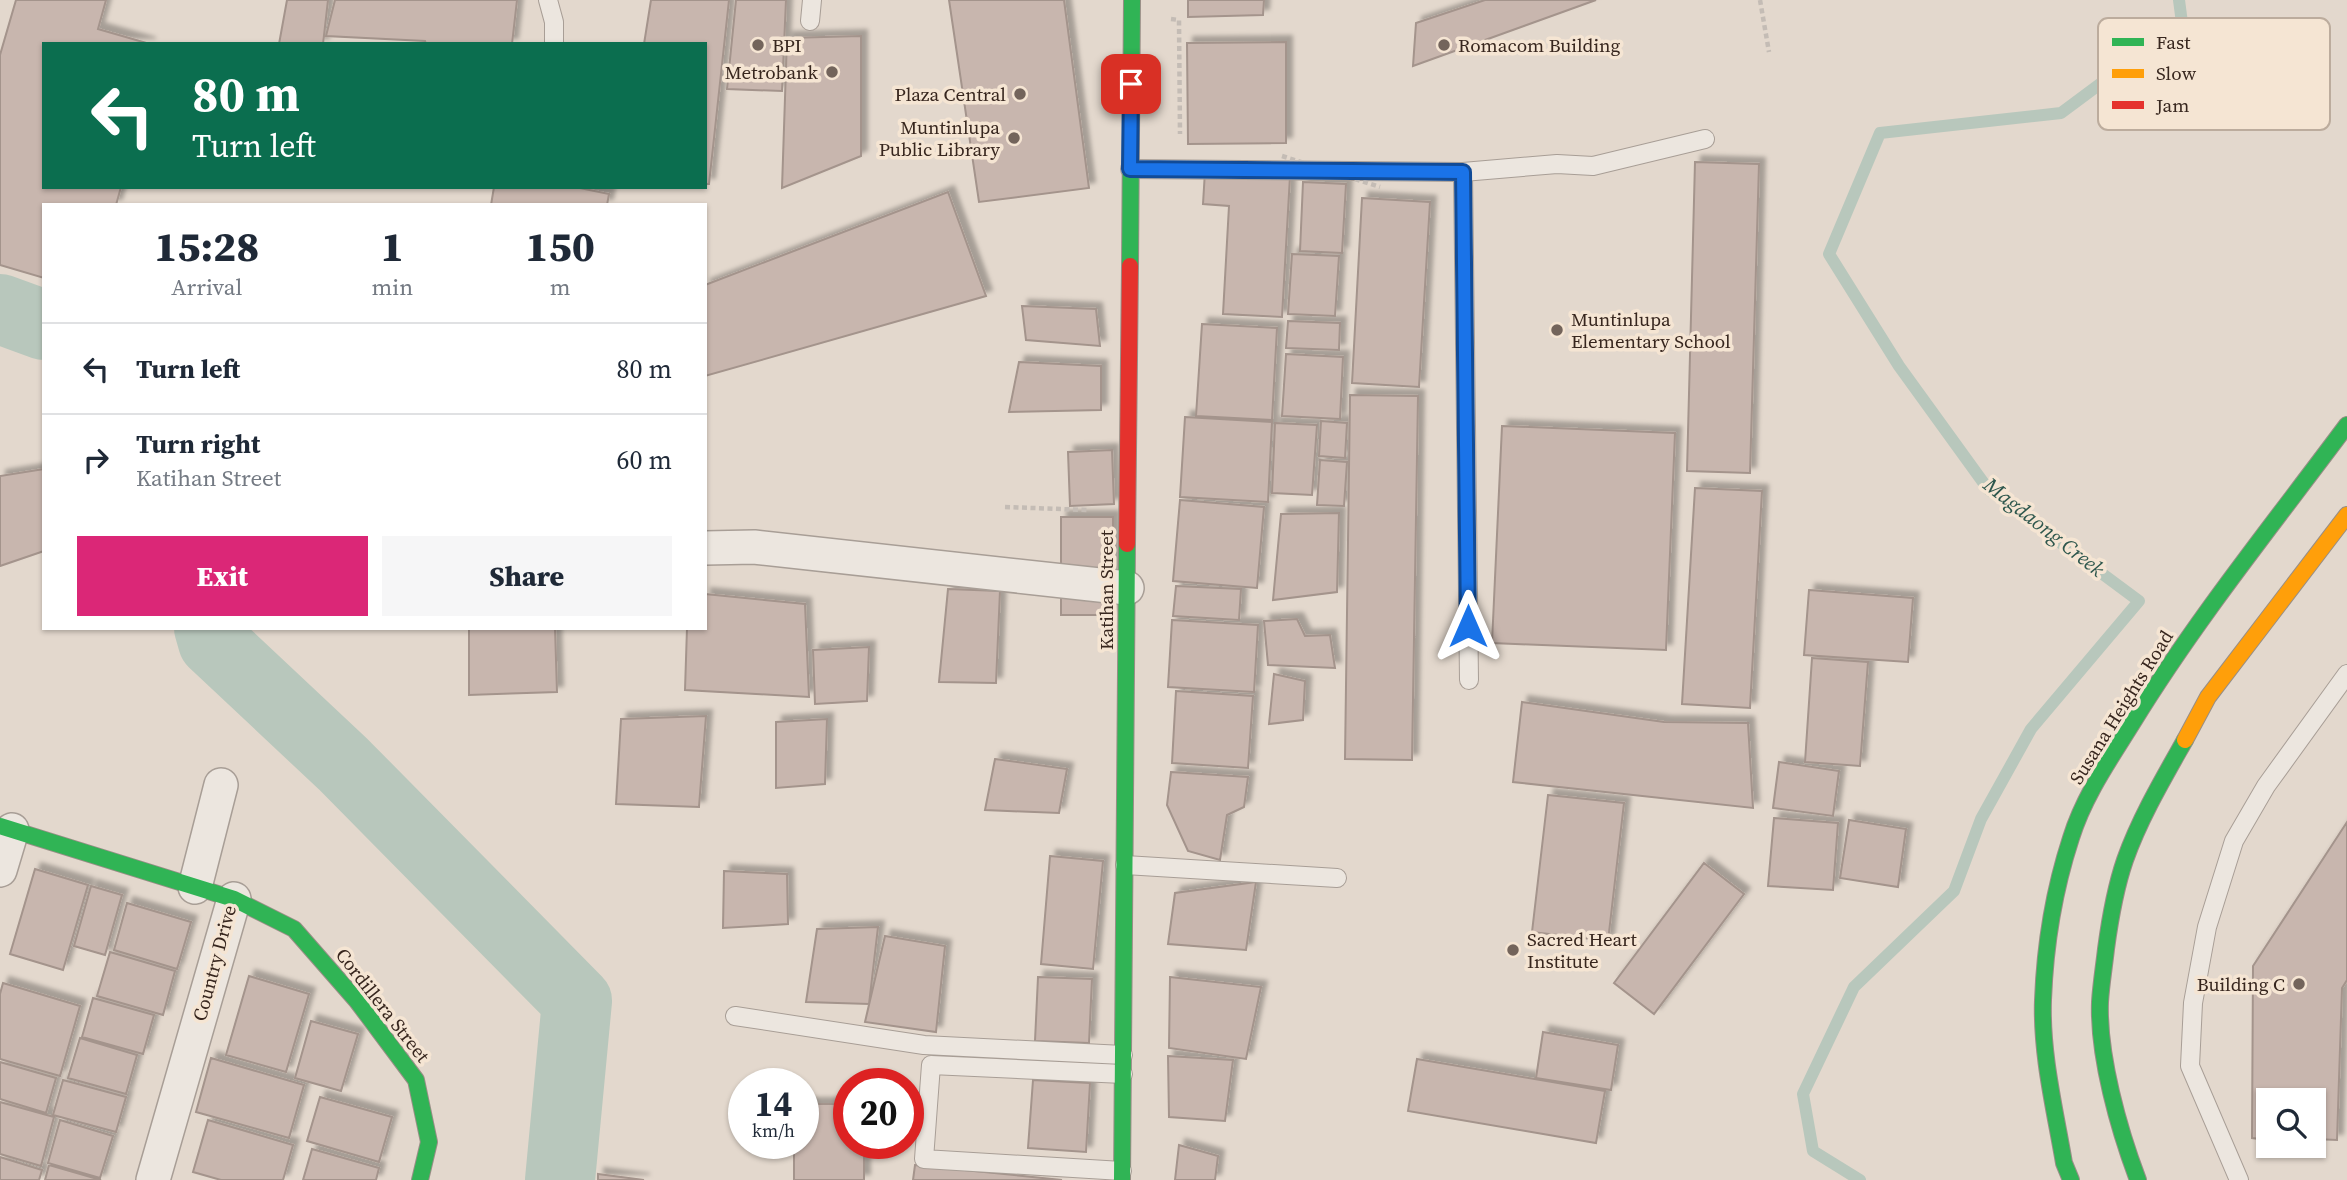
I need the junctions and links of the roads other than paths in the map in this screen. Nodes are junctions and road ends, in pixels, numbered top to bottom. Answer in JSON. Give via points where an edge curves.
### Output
{"nodes":[{"id":1,"x":548,"y":0,"type":"edge"},
{"id":2,"x":812,"y":0,"type":"edge"},
{"id":3,"x":1132,"y":0,"type":"edge"},
{"id":4,"x":810,"y":21,"type":"dead end"},
{"id":5,"x":554,"y":42,"type":"edge"},
{"id":6,"x":1705,"y":139,"type":"dead end"},
{"id":7,"x":1130,"y":169,"type":"junction"},
{"id":8,"x":1463,"y":172,"type":"junction"},
{"id":9,"x":2347,"y":425,"type":"edge"},
{"id":10,"x":2347,"y":515,"type":"edge"},
{"id":11,"x":707,"y":548,"type":"edge"},
{"id":12,"x":1128,"y":588,"type":"junction"},
{"id":13,"x":2347,"y":674,"type":"edge"},
{"id":14,"x":1469,"y":680,"type":"dead end"},
{"id":15,"x":221,"y":785,"type":"dead end"},
{"id":16,"x":6,"y":828,"type":"edge"},
{"id":17,"x":1125,"y":865,"type":"junction"},
{"id":18,"x":0,"y":870,"type":"edge"},
{"id":19,"x":1336,"y":878,"type":"dead end"},
{"id":20,"x":195,"y":887,"type":"junction"},
{"id":21,"x":234,"y":899,"type":"junction"},
{"id":22,"x":735,"y":1016,"type":"dead end"},
{"id":23,"x":1123,"y":1055,"type":"junction"},
{"id":24,"x":1123,"y":1074,"type":"junction"},
{"id":25,"x":1122,"y":1176,"type":"edge"},
{"id":26,"x":153,"y":1180,"type":"edge"},
{"id":27,"x":420,"y":1180,"type":"edge"},
{"id":28,"x":2071,"y":1180,"type":"edge"},
{"id":29,"x":2137,"y":1180,"type":"edge"},
{"id":30,"x":2239,"y":1180,"type":"edge"}],
"edges":[{"from":1,"to":5,"type":"lane"},
{"from":2,"to":4,"type":"lane"},
{"from":3,"to":7,"type":"street","name":"Katihan Street"},
{"from":6,"to":8,"type":"lane","via":[[1593,166],[1557,164]]},
{"from":7,"to":8,"type":"lane"},
{"from":7,"to":12,"type":"street","name":"Katihan Street"},
{"from":8,"to":14,"type":"lane"},
{"from":9,"to":28,"type":"street","name":"Susana Heights Road","via":[[2170,662],[2094,785],[2071,837],[2052,920],[2043,1002],[2053,1103]]},
{"from":10,"to":29,"type":"street","via":[[2208,696],[2144,815],[2125,861],[2112,911],[2101,1004],[2112,1093]]},
{"from":11,"to":12,"type":"street","via":[[754,547]]},
{"from":12,"to":17,"type":"street","name":"Katihan Street"},
{"from":13,"to":30,"type":"lane","via":[[2266,786],[2234,841],[2207,927],[2193,1003],[2190,1066]]},
{"from":15,"to":20,"type":"street"},
{"from":16,"to":18,"type":"street"},
{"from":16,"to":20,"type":"street","name":"Country Drive"},
{"from":17,"to":19,"type":"lane"},
{"from":17,"to":23,"type":"street","name":"Katihan Street"},
{"from":20,"to":21,"type":"street","name":"Country Drive"},
{"from":21,"to":26,"type":"street","name":"Country Drive"},
{"from":21,"to":27,"type":"street","name":"Cordillera Street","via":[[294,929],[357,1001],[416,1080],[429,1142]]},
{"from":22,"to":23,"type":"lane","via":[[924,1045]]},
{"from":23,"to":24,"type":"street","name":"Katihan Street"},
{"from":24,"to":25,"type":"street","name":"Katihan Street"},
{"from":24,"to":25,"type":"lane","via":[[931,1065],[924,1159]]}]}
